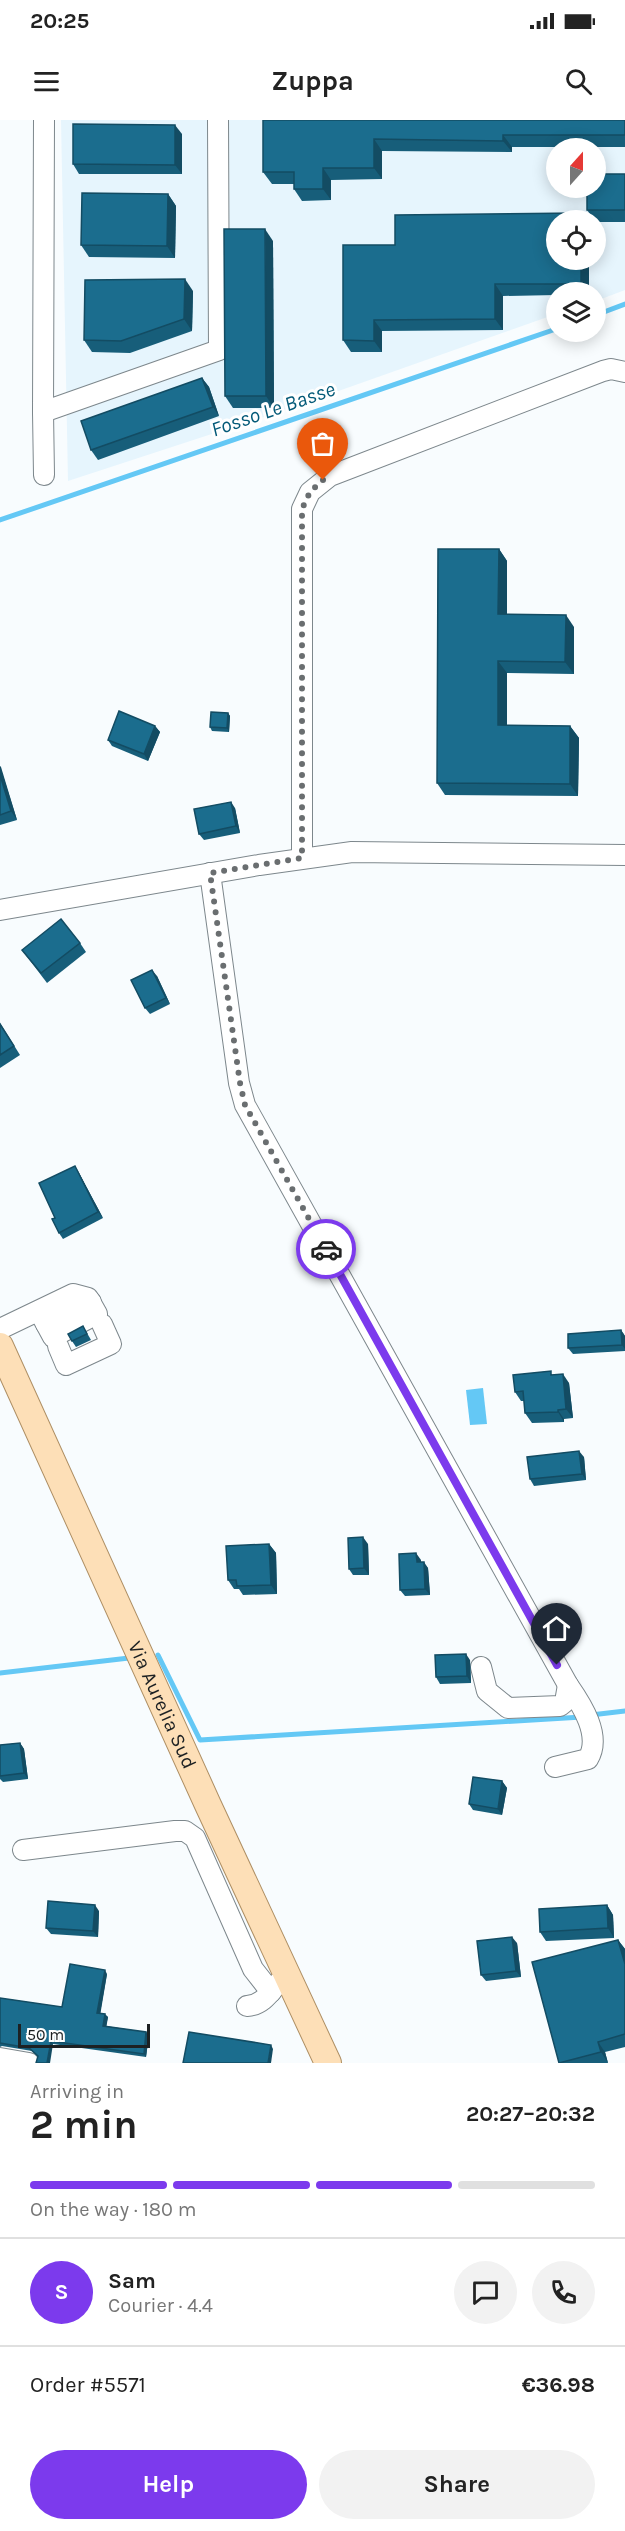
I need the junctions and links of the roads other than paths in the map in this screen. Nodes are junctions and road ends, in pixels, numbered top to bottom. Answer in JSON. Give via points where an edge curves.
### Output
{"nodes":[{"id":1,"x":44,"y":120,"type":"edge"},
{"id":2,"x":218,"y":120,"type":"edge"},
{"id":3,"x":625,"y":372,"type":"edge"},
{"id":4,"x":43,"y":412,"type":"junction"},
{"id":5,"x":44,"y":476,"type":"dead end"},
{"id":6,"x":625,"y":855,"type":"edge"},
{"id":7,"x":302,"y":858,"type":"junction"},
{"id":8,"x":210,"y":873,"type":"junction"},
{"id":9,"x":0,"y":910,"type":"edge"},
{"id":10,"x":96,"y":1314,"type":"junction"},
{"id":11,"x":0,"y":1329,"type":"edge"},
{"id":12,"x":49,"y":1329,"type":"junction"},
{"id":13,"x":0,"y":1346,"type":"edge"},
{"id":14,"x":481,"y":1667,"type":"dead end"},
{"id":15,"x":568,"y":1685,"type":"junction"},
{"id":16,"x":555,"y":1767,"type":"dead end"},
{"id":17,"x":23,"y":1850,"type":"dead end"},
{"id":18,"x":278,"y":1984,"type":"junction"},
{"id":19,"x":248,"y":2006,"type":"dead end"},
{"id":20,"x":0,"y":2058,"type":"edge"},
{"id":21,"x":29,"y":2063,"type":"edge"},
{"id":22,"x":328,"y":2063,"type":"edge"}],
"edges":[{"from":1,"to":4,"type":"street"},
{"from":2,"to":4,"type":"street","via":[[219,351]]},
{"from":3,"to":7,"type":"street","via":[[603,371],[330,476],[310,492],[302,509]]},
{"from":4,"to":5,"type":"street"},
{"from":6,"to":7,"type":"street","via":[[352,852]]},
{"from":7,"to":8,"type":"street"},
{"from":8,"to":9,"type":"street"},
{"from":8,"to":15,"type":"street","via":[[245,1105]]},
{"from":10,"to":12,"type":"street"},
{"from":10,"to":12,"type":"street","via":[[81,1295],[73,1294]]},
{"from":10,"to":12,"type":"street","via":[[111,1344],[66,1365]]},
{"from":11,"to":12,"type":"street"},
{"from":13,"to":18,"type":"main road","name":"Via Aurelia Sud"},
{"from":14,"to":15,"type":"street","via":[[487,1691],[508,1708],[560,1706],[566,1702]]},
{"from":15,"to":16,"type":"street","via":[[586,1718],[594,1740],[593,1751],[588,1759]]},
{"from":17,"to":18,"type":"street","via":[[175,1831],[191,1833],[253,1969]]},
{"from":18,"to":19,"type":"street","via":[[254,2006]]},
{"from":18,"to":22,"type":"main road","name":"Via Aurelia Sud"},
{"from":20,"to":21,"type":"street"}]}
